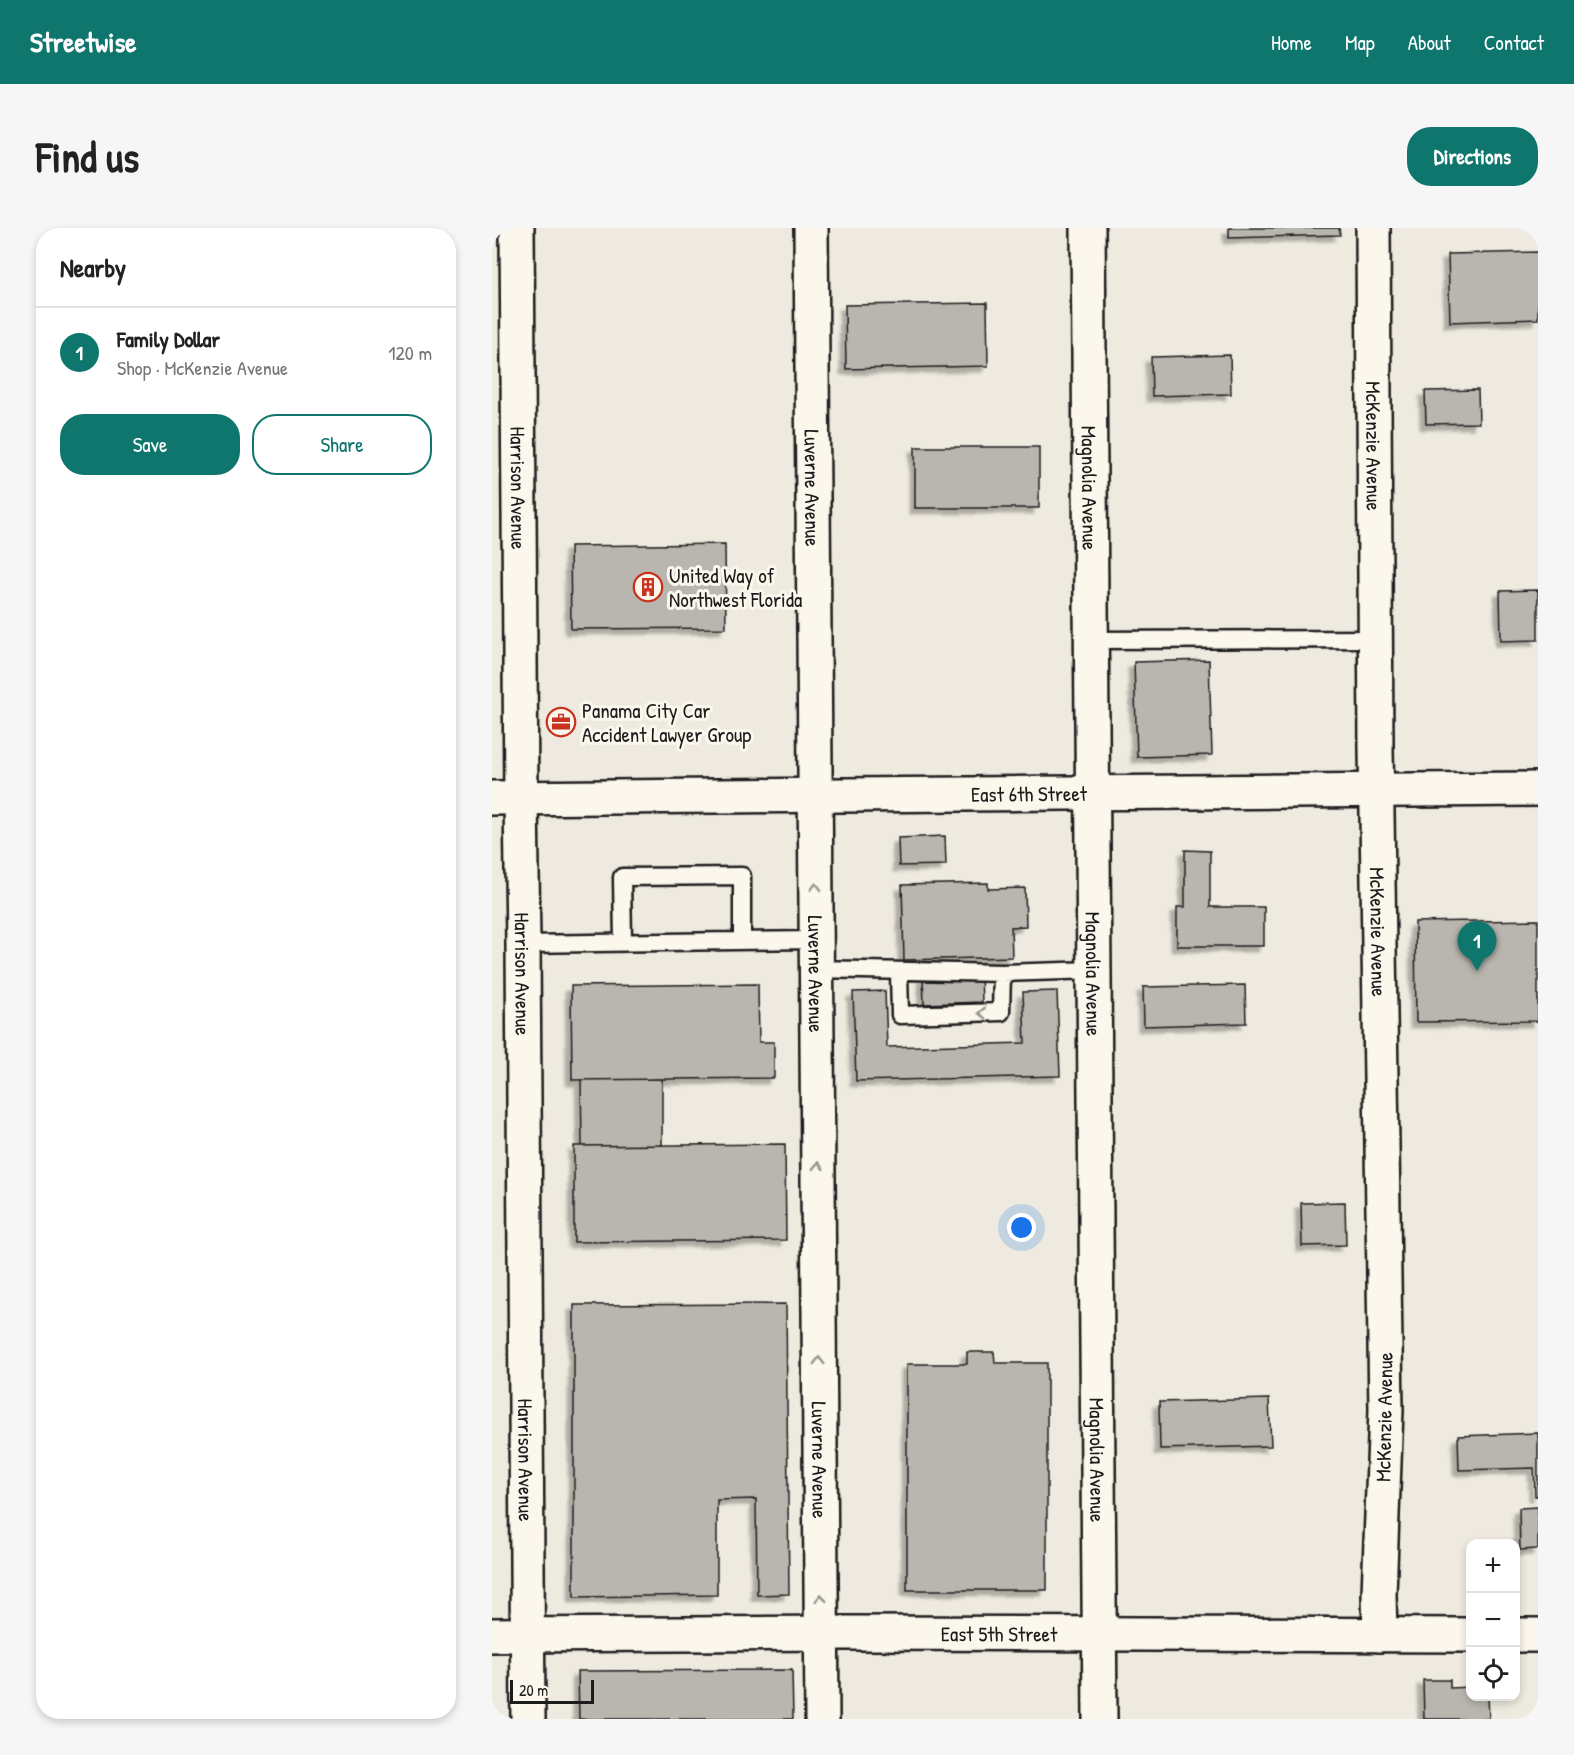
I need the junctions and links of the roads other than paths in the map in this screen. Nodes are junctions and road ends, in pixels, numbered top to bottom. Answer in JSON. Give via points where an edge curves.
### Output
{"nodes":[{"id":1,"x":517,"y":228,"type":"edge"},
{"id":2,"x":811,"y":228,"type":"edge"},
{"id":3,"x":1088,"y":228,"type":"edge"},
{"id":4,"x":1373,"y":228,"type":"edge"},
{"id":5,"x":1376,"y":639,"type":"junction"},
{"id":6,"x":1091,"y":640,"type":"junction"},
{"id":7,"x":1538,"y":789,"type":"edge"},
{"id":8,"x":1377,"y":791,"type":"junction"},
{"id":9,"x":1092,"y":793,"type":"junction"},
{"id":10,"x":815,"y":796,"type":"junction"},
{"id":11,"x":506,"y":798,"type":"edge"},
{"id":12,"x":742,"y":941,"type":"junction"},
{"id":13,"x":623,"y":942,"type":"junction"},
{"id":14,"x":523,"y":944,"type":"junction"},
{"id":15,"x":816,"y":954,"type":"junction"},
{"id":16,"x":1095,"y":970,"type":"junction"},
{"id":17,"x":899,"y":972,"type":"junction"},
{"id":18,"x":1002,"y":973,"type":"junction"},
{"id":19,"x":821,"y":1634,"type":"junction"},
{"id":20,"x":492,"y":1635,"type":"edge"},
{"id":21,"x":527,"y":1635,"type":"junction"},
{"id":22,"x":1100,"y":1635,"type":"junction"},
{"id":23,"x":1380,"y":1635,"type":"junction"},
{"id":24,"x":1466,"y":1635,"type":"edge"},
{"id":25,"x":1520,"y":1635,"type":"edge"},
{"id":26,"x":1538,"y":1635,"type":"edge"},
{"id":27,"x":528,"y":1719,"type":"edge"},
{"id":28,"x":822,"y":1719,"type":"edge"},
{"id":29,"x":1100,"y":1719,"type":"edge"}],
"edges":[{"from":1,"to":11,"type":"street","name":"Harrison Avenue"},
{"from":2,"to":10,"type":"street","name":"Luverne Avenue"},
{"from":3,"to":6,"type":"street","name":"Magnolia Avenue"},
{"from":4,"to":5,"type":"street","name":"McKenzie Avenue"},
{"from":5,"to":6,"type":"lane"},
{"from":5,"to":8,"type":"street","name":"McKenzie Avenue"},
{"from":6,"to":9,"type":"street","name":"Magnolia Avenue"},
{"from":7,"to":8,"type":"street","name":"East 6th Street"},
{"from":8,"to":9,"type":"street","name":"East 6th Street"},
{"from":8,"to":23,"type":"street","name":"McKenzie Avenue","via":[[1386,1410]]},
{"from":9,"to":10,"type":"street","name":"East 6th Street"},
{"from":9,"to":16,"type":"street","name":"Magnolia Avenue"},
{"from":10,"to":11,"type":"street","name":"East 6th Street"},
{"from":15,"to":10,"type":"street","name":"Luverne Avenue","one_way":true},
{"from":11,"to":14,"type":"street","name":"Harrison Avenue"},
{"from":12,"to":13,"type":"lane"},
{"from":12,"to":13,"type":"lane","via":[[742,876],[658,876],[622,877]]},
{"from":12,"to":15,"type":"lane"},
{"from":13,"to":14,"type":"lane"},
{"from":14,"to":21,"type":"street","name":"Harrison Avenue"},
{"from":15,"to":17,"type":"lane"},
{"from":19,"to":15,"type":"street","name":"Luverne Avenue","one_way":true},
{"from":16,"to":18,"type":"lane"},
{"from":16,"to":22,"type":"street","name":"Magnolia Avenue"},
{"from":17,"to":18,"type":"lane"},
{"from":18,"to":17,"type":"lane","one_way":true,"via":[[1001,1012],[900,1014]]},
{"from":19,"to":21,"type":"street","name":"East 5th Street"},
{"from":19,"to":22,"type":"street","name":"East 5th Street"},
{"from":19,"to":28,"type":"street","name":"Luverne Avenue"},
{"from":20,"to":21,"type":"street","name":"East 5th Street"},
{"from":21,"to":27,"type":"street","name":"Harrison Avenue"},
{"from":22,"to":23,"type":"street","name":"East 5th Street"},
{"from":22,"to":29,"type":"street","name":"Magnolia Avenue"},
{"from":23,"to":24,"type":"street","name":"East 5th Street"},
{"from":25,"to":26,"type":"street"}]}
